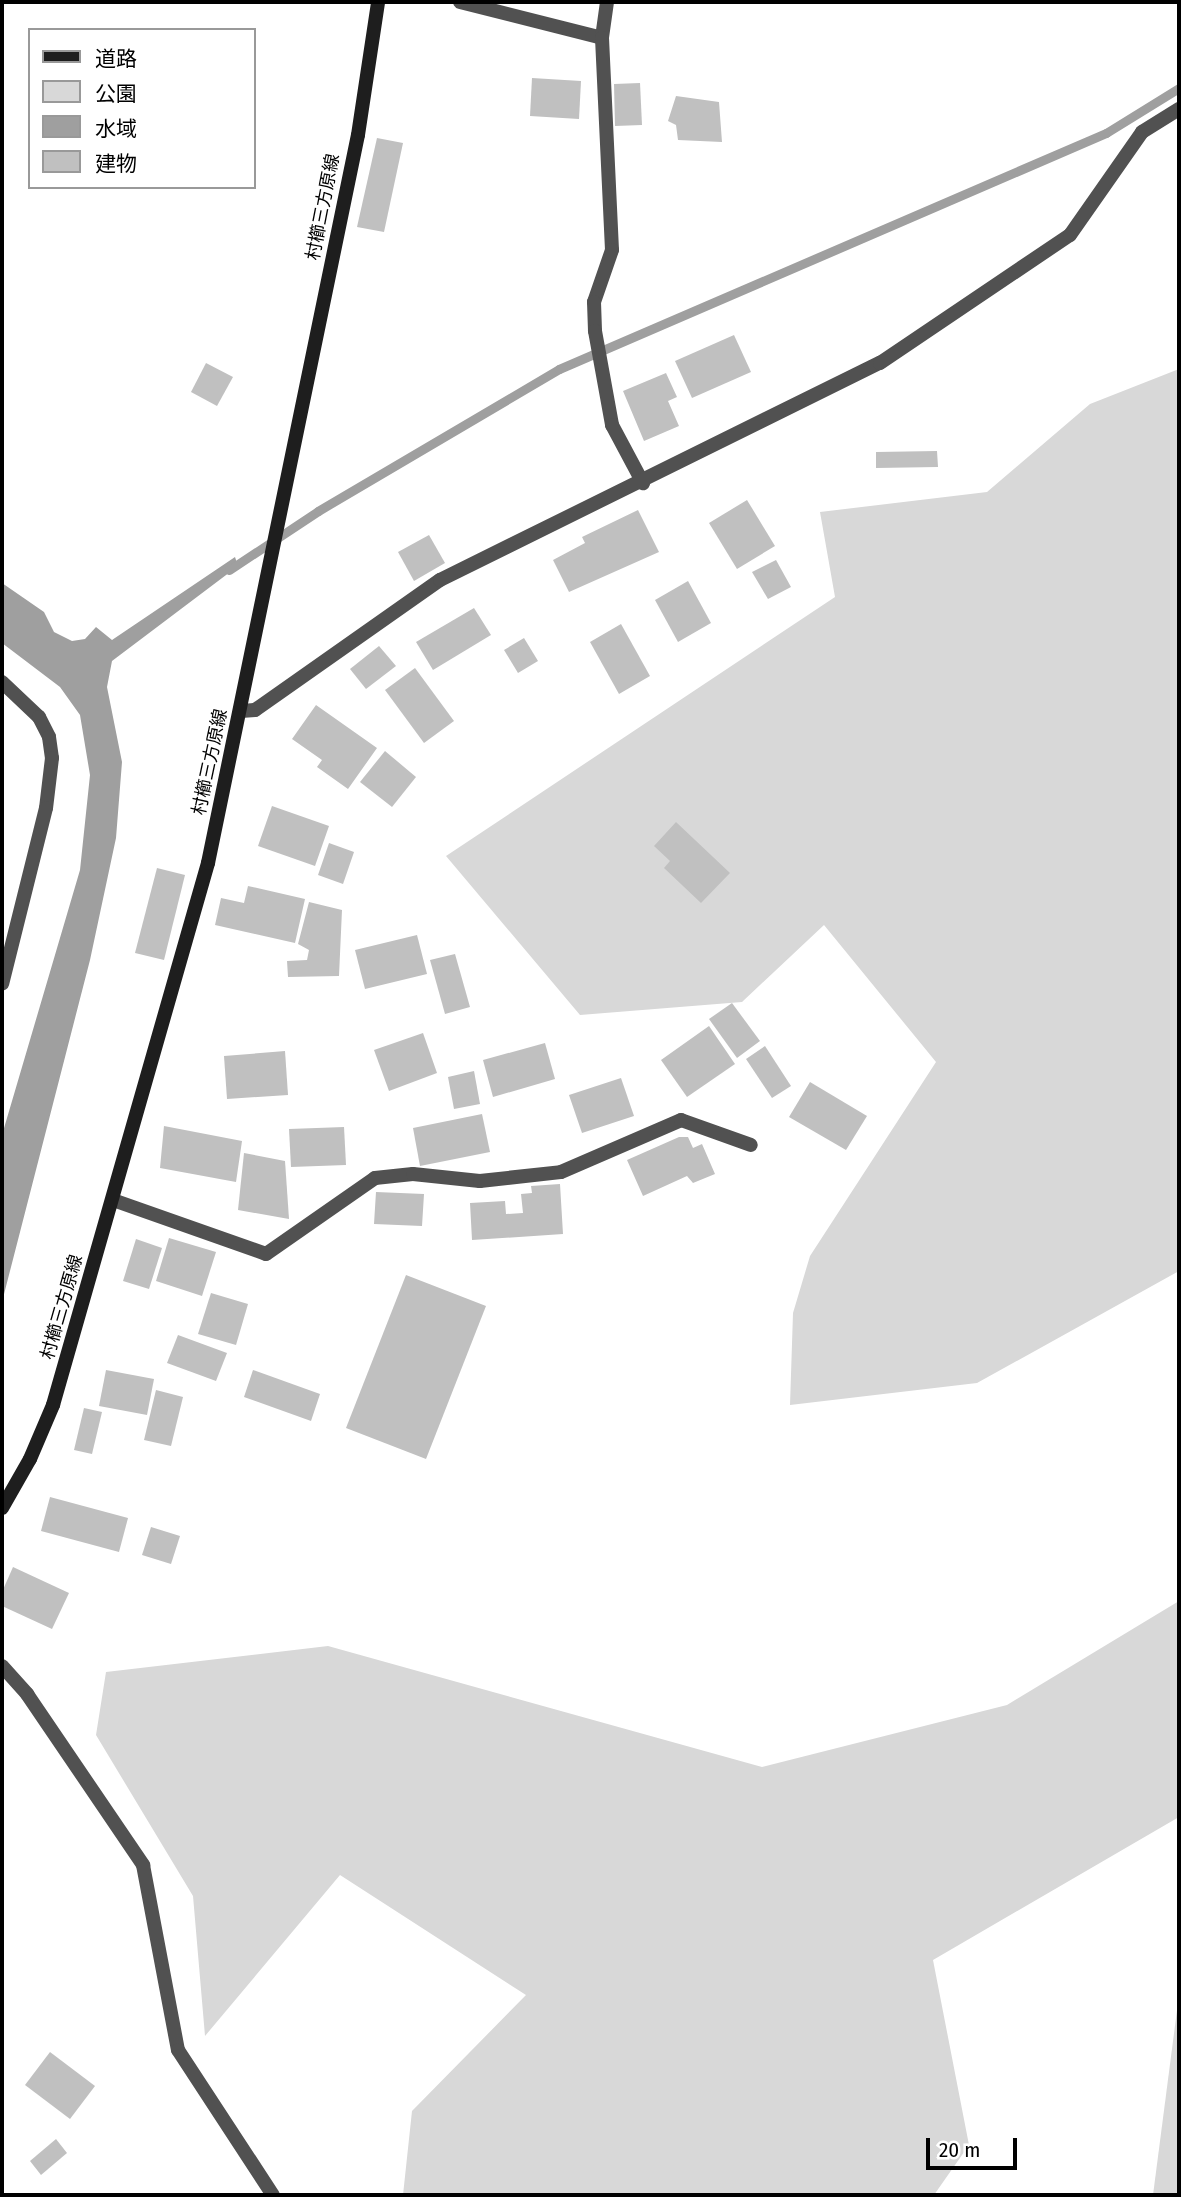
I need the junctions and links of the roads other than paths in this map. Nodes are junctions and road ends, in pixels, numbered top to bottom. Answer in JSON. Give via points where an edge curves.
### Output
{"nodes":[{"id":1,"x":377,"y":2,"type":"edge"},
{"id":2,"x":460,"y":2,"type":"edge"},
{"id":3,"x":607,"y":2,"type":"edge"},
{"id":4,"x":602,"y":38,"type":"junction"},
{"id":5,"x":1179,"y":109,"type":"edge"},
{"id":6,"x":643,"y":483,"type":"junction"},
{"id":7,"x":2,"y":682,"type":"edge"},
{"id":8,"x":241,"y":711,"type":"junction"},
{"id":9,"x":2,"y":984,"type":"edge"},
{"id":10,"x":751,"y":1145,"type":"dead end"},
{"id":11,"x":113,"y":1199,"type":"junction"},
{"id":12,"x":2,"y":1508,"type":"edge"},
{"id":13,"x":2,"y":1666,"type":"edge"},
{"id":14,"x":273,"y":2195,"type":"edge"}],
"edges":[{"from":1,"to":8,"type":"main road","name":"村櫛三方原線","via":[[358,135]]},
{"from":2,"to":4,"type":"street"},
{"from":3,"to":4,"type":"street"},
{"from":4,"to":6,"type":"street","via":[[612,250],[594,302],[595,331],[612,425]]},
{"from":5,"to":6,"type":"street","via":[[1142,132],[1070,235],[880,363]]},
{"from":6,"to":8,"type":"street","via":[[440,580],[255,710]]},
{"from":7,"to":9,"type":"street","via":[[39,718],[49,737],[52,758],[46,808]]},
{"from":8,"to":11,"type":"main road","name":"村櫛三方原線","via":[[194,918]]},
{"from":10,"to":11,"type":"street","via":[[681,1120],[561,1172],[480,1181],[412,1174],[375,1178],[266,1254]]},
{"from":11,"to":12,"type":"main road","name":"村櫛三方原線","via":[[53,1405]]},
{"from":13,"to":14,"type":"street","via":[[27,1694],[143,1865],[178,2050]]}]}
